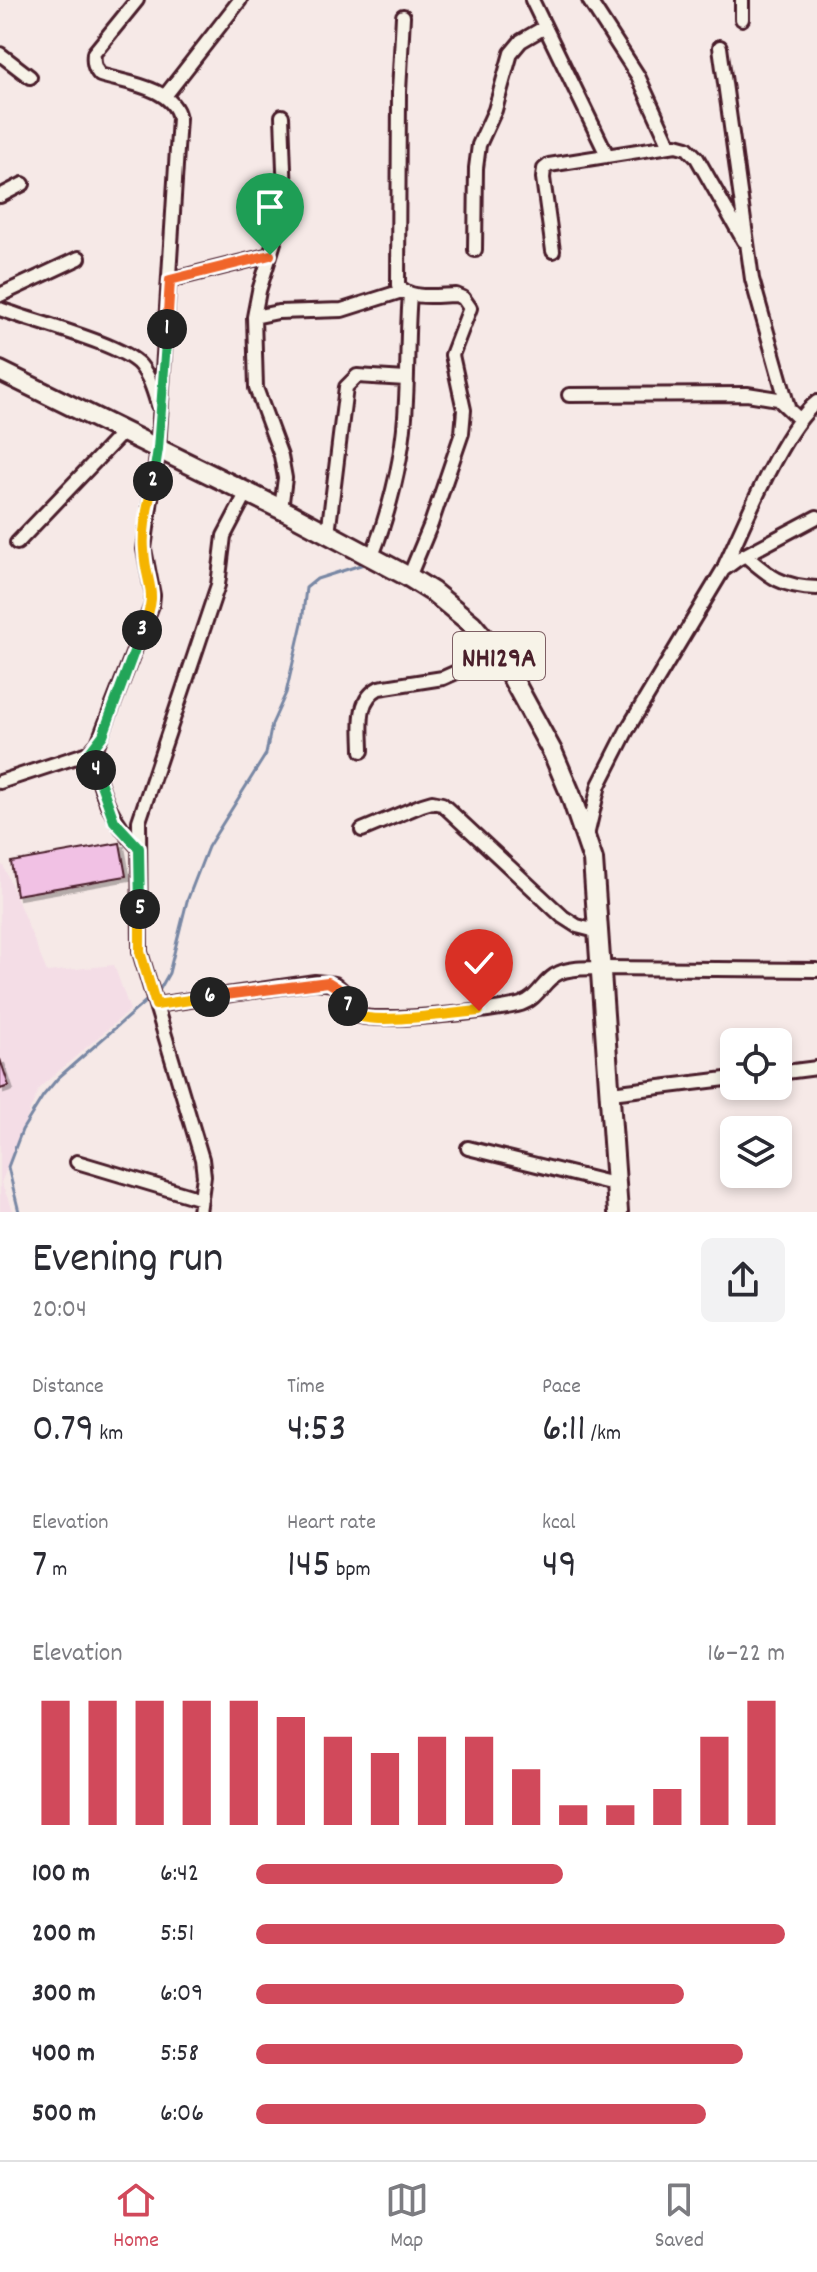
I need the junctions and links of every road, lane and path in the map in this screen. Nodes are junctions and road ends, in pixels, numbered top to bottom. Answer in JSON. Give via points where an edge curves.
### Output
{"nodes":[{"id":1,"x":137,"y":0,"type":"edge"},
{"id":2,"x":240,"y":0,"type":"edge"},
{"id":3,"x":532,"y":0,"type":"edge"},
{"id":4,"x":589,"y":0,"type":"edge"},
{"id":5,"x":742,"y":0,"type":"edge"},
{"id":6,"x":403,"y":16,"type":"dead end"},
{"id":7,"x":742,"y":19,"type":"dead end"},
{"id":8,"x":545,"y":27,"type":"junction"},
{"id":9,"x":720,"y":47,"type":"dead end"},
{"id":10,"x":0,"y":54,"type":"edge"},
{"id":11,"x":30,"y":77,"type":"dead end"},
{"id":12,"x":165,"y":96,"type":"junction"},
{"id":13,"x":282,"y":116,"type":"dead end"},
{"id":14,"x":670,"y":146,"type":"junction"},
{"id":15,"x":607,"y":155,"type":"junction"},
{"id":16,"x":23,"y":184,"type":"dead end"},
{"id":17,"x":0,"y":196,"type":"edge"},
{"id":18,"x":748,"y":248,"type":"junction"},
{"id":19,"x":475,"y":250,"type":"dead end"},
{"id":20,"x":553,"y":251,"type":"dead end"},
{"id":21,"x":270,"y":255,"type":"junction"},
{"id":22,"x":79,"y":258,"type":"dead end"},
{"id":23,"x":170,"y":280,"type":"junction"},
{"id":24,"x":406,"y":293,"type":"junction"},
{"id":25,"x":0,"y":295,"type":"edge"},
{"id":26,"x":0,"y":309,"type":"edge"},
{"id":27,"x":254,"y":317,"type":"junction"},
{"id":28,"x":0,"y":371,"type":"edge"},
{"id":29,"x":406,"y":379,"type":"junction"},
{"id":30,"x":569,"y":395,"type":"dead end"},
{"id":31,"x":817,"y":402,"type":"edge"},
{"id":32,"x":788,"y":407,"type":"junction"},
{"id":33,"x":161,"y":412,"type":"junction"},
{"id":34,"x":800,"y":420,"type":"junction"},
{"id":35,"x":123,"y":432,"type":"junction"},
{"id":36,"x":158,"y":449,"type":"junction"},
{"id":37,"x":247,"y":492,"type":"junction"},
{"id":38,"x":281,"y":509,"type":"junction"},
{"id":39,"x":817,"y":517,"type":"edge"},
{"id":40,"x":328,"y":534,"type":"junction"},
{"id":41,"x":17,"y":543,"type":"dead end"},
{"id":42,"x":745,"y":555,"type":"junction"},
{"id":43,"x":372,"y":556,"type":"junction"},
{"id":44,"x":723,"y":570,"type":"junction"},
{"id":45,"x":409,"y":577,"type":"junction"},
{"id":46,"x":817,"y":588,"type":"edge"},
{"id":47,"x":497,"y":654,"type":"junction"},
{"id":48,"x":362,"y":751,"type":"dead end"},
{"id":49,"x":90,"y":752,"type":"junction"},
{"id":50,"x":0,"y":782,"type":"edge"},
{"id":51,"x":362,"y":830,"type":"dead end"},
{"id":52,"x":587,"y":837,"type":"junction"},
{"id":53,"x":139,"y":848,"type":"junction"},
{"id":54,"x":600,"y":932,"type":"junction"},
{"id":55,"x":602,"y":968,"type":"junction"},
{"id":56,"x":817,"y":970,"type":"edge"},
{"id":57,"x":156,"y":1005,"type":"junction"},
{"id":58,"x":817,"y":1068,"type":"edge"},
{"id":59,"x":792,"y":1071,"type":"edge"},
{"id":60,"x":720,"y":1080,"type":"edge"},
{"id":61,"x":611,"y":1093,"type":"junction"},
{"id":62,"x":468,"y":1148,"type":"dead end"},
{"id":63,"x":77,"y":1162,"type":"dead end"},
{"id":64,"x":618,"y":1185,"type":"junction"},
{"id":65,"x":200,"y":1206,"type":"edge"},
{"id":66,"x":618,"y":1212,"type":"edge"}],
"edges":[{"from":1,"to":12,"type":"street","via":[[94,53],[95,69]]},
{"from":2,"to":12,"type":"street"},
{"from":3,"to":8,"type":"street"},
{"from":4,"to":14,"type":"street","via":[[638,76]]},
{"from":5,"to":7,"type":"street"},
{"from":6,"to":24,"type":"street","via":[[397,278]]},
{"from":8,"to":15,"type":"street"},
{"from":8,"to":19,"type":"street","via":[[511,53],[479,145]]},
{"from":9,"to":18,"type":"street"},
{"from":10,"to":11,"type":"street"},
{"from":12,"to":23,"type":"street","via":[[179,118]]},
{"from":13,"to":21,"type":"street","via":[[285,196]]},
{"from":14,"to":15,"type":"street"},
{"from":14,"to":18,"type":"street","via":[[682,146],[697,158]]},
{"from":15,"to":20,"type":"street","via":[[544,169]]},
{"from":16,"to":17,"type":"street"},
{"from":18,"to":32,"type":"street"},
{"from":21,"to":23,"type":"street"},
{"from":21,"to":27,"type":"street"},
{"from":22,"to":25,"type":"street"},
{"from":23,"to":33,"type":"street"},
{"from":24,"to":27,"type":"street","via":[[342,310]]},
{"from":24,"to":29,"type":"street"},
{"from":24,"to":45,"type":"street","via":[[456,295],[470,308],[452,355],[464,410],[462,433]]},
{"from":26,"to":33,"type":"street","via":[[134,358],[149,379]]},
{"from":27,"to":38,"type":"street","via":[[256,388],[284,468]]},
{"from":28,"to":35,"type":"highway","number":"NH129A"},
{"from":29,"to":40,"type":"street","via":[[357,376],[346,387]]},
{"from":29,"to":43,"type":"street","via":[[393,494]]},
{"from":30,"to":32,"type":"street","via":[[747,394],[778,399]]},
{"from":31,"to":34,"type":"street"},
{"from":32,"to":34,"type":"street"},
{"from":33,"to":36,"type":"street"},
{"from":34,"to":44,"type":"street"},
{"from":35,"to":36,"type":"highway","number":"NH129A"},
{"from":35,"to":41,"type":"street"},
{"from":36,"to":37,"type":"highway","number":"NH129A"},
{"from":36,"to":49,"type":"street","via":[[144,549],[152,605],[103,735]]},
{"from":37,"to":38,"type":"highway","number":"NH129A"},
{"from":37,"to":53,"type":"street","via":[[224,536],[218,585],[142,805]]},
{"from":38,"to":40,"type":"highway","number":"NH129A"},
{"from":39,"to":42,"type":"street"},
{"from":40,"to":43,"type":"highway","number":"NH129A"},
{"from":42,"to":44,"type":"street"},
{"from":42,"to":46,"type":"street","via":[[781,583]]},
{"from":43,"to":45,"type":"highway","number":"NH129A"},
{"from":44,"to":52,"type":"street","via":[[599,785]]},
{"from":45,"to":47,"type":"highway","number":"NH129A","via":[[454,608]]},
{"from":47,"to":48,"type":"street","via":[[443,678],[372,692],[363,706]]},
{"from":47,"to":52,"type":"highway","number":"NH129A","via":[[553,753]]},
{"from":49,"to":50,"type":"street"},
{"from":49,"to":53,"type":"street","via":[[114,821]]},
{"from":51,"to":54,"type":"street","via":[[422,805],[442,804],[563,917]]},
{"from":52,"to":54,"type":"highway","number":"NH129A"},
{"from":53,"to":57,"type":"street","via":[[140,952]]},
{"from":54,"to":55,"type":"highway","number":"NH129A"},
{"from":55,"to":56,"type":"street"},
{"from":55,"to":57,"type":"street","via":[[555,974],[525,1003],[414,1017],[355,1015],[344,992],[328,982]]},
{"from":55,"to":61,"type":"highway","number":"NH129A"},
{"from":57,"to":65,"type":"street","via":[[202,1159]]},
{"from":58,"to":59,"type":"street"},
{"from":60,"to":61,"type":"street"},
{"from":61,"to":64,"type":"highway","number":"NH129A"},
{"from":62,"to":64,"type":"street"},
{"from":63,"to":65,"type":"street"},
{"from":64,"to":66,"type":"highway","number":"NH129A"}]}
